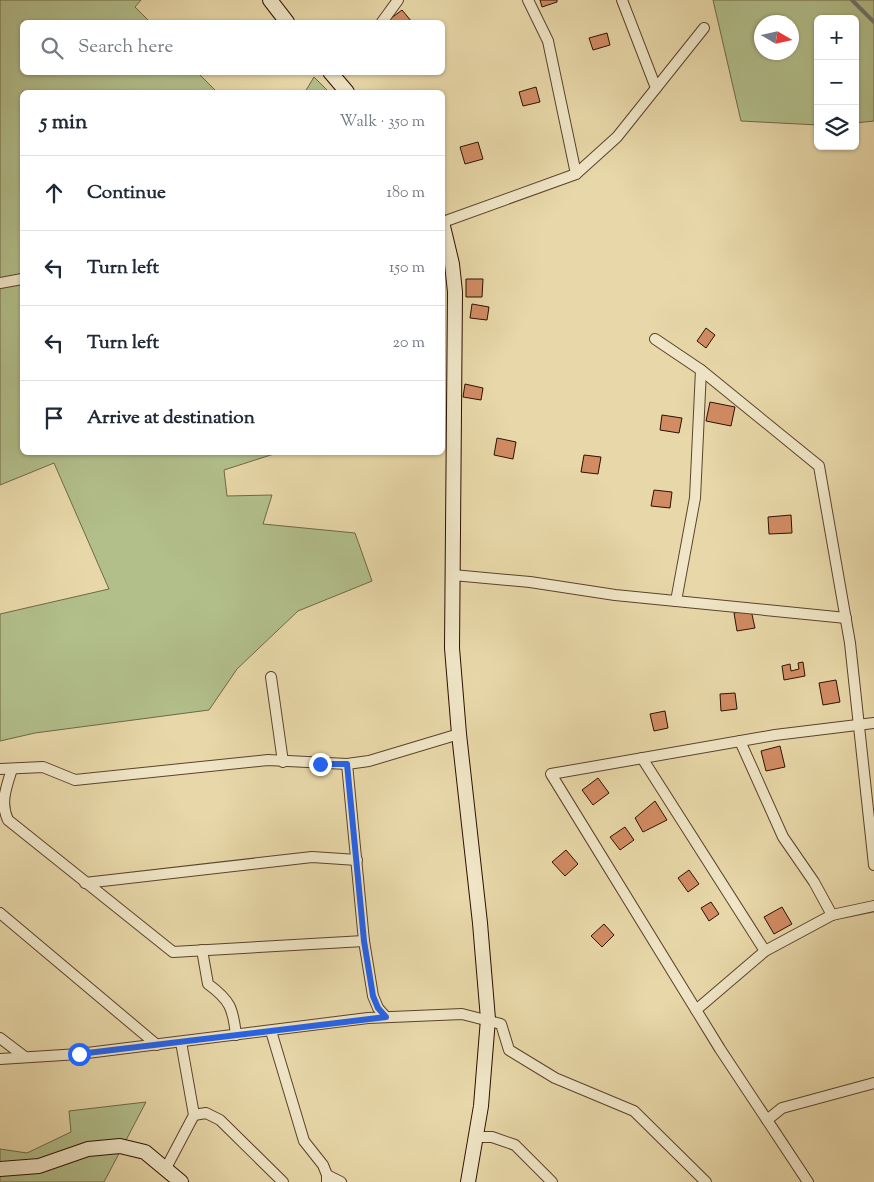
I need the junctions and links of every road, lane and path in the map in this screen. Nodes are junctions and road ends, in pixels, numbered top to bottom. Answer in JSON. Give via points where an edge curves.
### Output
{"nodes":[{"id":1,"x":270,"y":0,"type":"edge"},
{"id":2,"x":398,"y":0,"type":"edge"},
{"id":3,"x":528,"y":0,"type":"edge"},
{"id":4,"x":622,"y":0,"type":"edge"},
{"id":5,"x":285,"y":20,"type":"edge"},
{"id":6,"x":383,"y":20,"type":"edge"},
{"id":7,"x":704,"y":28,"type":"dead end"},
{"id":8,"x":656,"y":88,"type":"junction"},
{"id":9,"x":576,"y":174,"type":"junction"},
{"id":10,"x":445,"y":221,"type":"edge"},
{"id":11,"x":445,"y":231,"type":"edge"},
{"id":12,"x":20,"y":279,"type":"edge"},
{"id":13,"x":0,"y":283,"type":"edge"},
{"id":14,"x":655,"y":339,"type":"dead end"},
{"id":15,"x":701,"y":370,"type":"junction"},
{"id":16,"x":453,"y":575,"type":"junction"},
{"id":17,"x":676,"y":601,"type":"junction"},
{"id":18,"x":846,"y":618,"type":"junction"},
{"id":19,"x":271,"y":677,"type":"dead end"},
{"id":20,"x":874,"y":723,"type":"edge"},
{"id":21,"x":860,"y":725,"type":"junction"},
{"id":22,"x":459,"y":734,"type":"junction"},
{"id":23,"x":740,"y":741,"type":"junction"},
{"id":24,"x":642,"y":758,"type":"junction"},
{"id":25,"x":283,"y":762,"type":"junction"},
{"id":26,"x":347,"y":764,"type":"junction"},
{"id":27,"x":0,"y":769,"type":"edge"},
{"id":28,"x":12,"y":769,"type":"junction"},
{"id":29,"x":357,"y":860,"type":"junction"},
{"id":30,"x":874,"y":865,"type":"edge"},
{"id":31,"x":86,"y":883,"type":"junction"},
{"id":32,"x":874,"y":906,"type":"edge"},
{"id":33,"x":0,"y":913,"type":"edge"},
{"id":34,"x":832,"y":915,"type":"junction"},
{"id":35,"x":364,"y":941,"type":"junction"},
{"id":36,"x":202,"y":950,"type":"junction"},
{"id":37,"x":765,"y":951,"type":"junction"},
{"id":38,"x":696,"y":1010,"type":"junction"},
{"id":39,"x":386,"y":1017,"type":"junction"},
{"id":40,"x":488,"y":1019,"type":"junction"},
{"id":41,"x":271,"y":1031,"type":"junction"},
{"id":42,"x":236,"y":1035,"type":"junction"},
{"id":43,"x":0,"y":1038,"type":"edge"},
{"id":44,"x":181,"y":1042,"type":"junction"},
{"id":45,"x":157,"y":1045,"type":"junction"},
{"id":46,"x":25,"y":1057,"type":"junction"},
{"id":47,"x":0,"y":1059,"type":"edge"},
{"id":48,"x":874,"y":1083,"type":"edge"},
{"id":49,"x":194,"y":1115,"type":"junction"},
{"id":50,"x":767,"y":1120,"type":"junction"},
{"id":51,"x":478,"y":1138,"type":"junction"},
{"id":52,"x":166,"y":1168,"type":"junction"},
{"id":53,"x":0,"y":1169,"type":"edge"},
{"id":54,"x":327,"y":1179,"type":"edge"},
{"id":55,"x":181,"y":1182,"type":"edge"},
{"id":56,"x":282,"y":1182,"type":"edge"},
{"id":57,"x":341,"y":1182,"type":"edge"},
{"id":58,"x":468,"y":1182,"type":"edge"},
{"id":59,"x":552,"y":1182,"type":"edge"},
{"id":60,"x":706,"y":1182,"type":"edge"},
{"id":61,"x":808,"y":1182,"type":"edge"}],
"edges":[{"from":1,"to":5,"type":"street"},
{"from":2,"to":6,"type":"street"},
{"from":3,"to":9,"type":"street","via":[[548,41]]},
{"from":4,"to":8,"type":"street"},
{"from":7,"to":8,"type":"street"},
{"from":8,"to":9,"type":"street","via":[[617,137]]},
{"from":9,"to":10,"type":"street"},
{"from":11,"to":16,"type":"street","via":[[455,292]]},
{"from":12,"to":13,"type":"street"},
{"from":14,"to":15,"type":"street"},
{"from":15,"to":17,"type":"street","via":[[695,498]]},
{"from":15,"to":18,"type":"street","via":[[819,466]]},
{"from":16,"to":17,"type":"street"},
{"from":16,"to":22,"type":"street","via":[[452,648]]},
{"from":17,"to":18,"type":"street"},
{"from":18,"to":21,"type":"street"},
{"from":19,"to":25,"type":"street"},
{"from":20,"to":21,"type":"street"},
{"from":21,"to":23,"type":"street"},
{"from":21,"to":30,"type":"street"},
{"from":22,"to":26,"type":"street","via":[[369,761]]},
{"from":22,"to":40,"type":"street"},
{"from":23,"to":24,"type":"street"},
{"from":23,"to":34,"type":"street","via":[[783,837]]},
{"from":24,"to":37,"type":"street"},
{"from":24,"to":38,"type":"street","via":[[551,774]]},
{"from":25,"to":26,"type":"street"},
{"from":25,"to":28,"type":"street","via":[[268,760],[75,780],[43,767]]},
{"from":26,"to":29,"type":"street"},
{"from":27,"to":28,"type":"street"},
{"from":28,"to":31,"type":"street","via":[[1,810],[8,820]]},
{"from":29,"to":31,"type":"street","via":[[312,857]]},
{"from":29,"to":35,"type":"street"},
{"from":31,"to":36,"type":"street","via":[[173,952]]},
{"from":32,"to":34,"type":"street"},
{"from":33,"to":45,"type":"street"},
{"from":34,"to":37,"type":"street"},
{"from":35,"to":36,"type":"street"},
{"from":35,"to":39,"type":"street","via":[[373,996]]},
{"from":36,"to":42,"type":"street","via":[[208,984],[224,996],[234,1012]]},
{"from":37,"to":38,"type":"street"},
{"from":38,"to":50,"type":"street"},
{"from":39,"to":40,"type":"street","via":[[462,1014]]},
{"from":39,"to":41,"type":"street"},
{"from":40,"to":51,"type":"street"},
{"from":40,"to":60,"type":"street","via":[[502,1024],[509,1050],[554,1078],[634,1111]]},
{"from":41,"to":42,"type":"street"},
{"from":41,"to":54,"type":"street","via":[[304,1141],[323,1165]]},
{"from":42,"to":44,"type":"street"},
{"from":43,"to":46,"type":"street"},
{"from":44,"to":45,"type":"street"},
{"from":44,"to":49,"type":"street"},
{"from":45,"to":46,"type":"street"},
{"from":46,"to":47,"type":"street"},
{"from":48,"to":50,"type":"street","via":[[782,1108]]},
{"from":49,"to":52,"type":"street"},
{"from":49,"to":56,"type":"street","via":[[206,1112],[220,1120]]},
{"from":50,"to":61,"type":"street"},
{"from":51,"to":58,"type":"street"},
{"from":51,"to":59,"type":"street","via":[[492,1137],[515,1145]]},
{"from":52,"to":53,"type":"street","via":[[145,1152],[120,1146],[88,1149],[39,1166]]},
{"from":52,"to":55,"type":"street"},
{"from":54,"to":57,"type":"street"}]}
